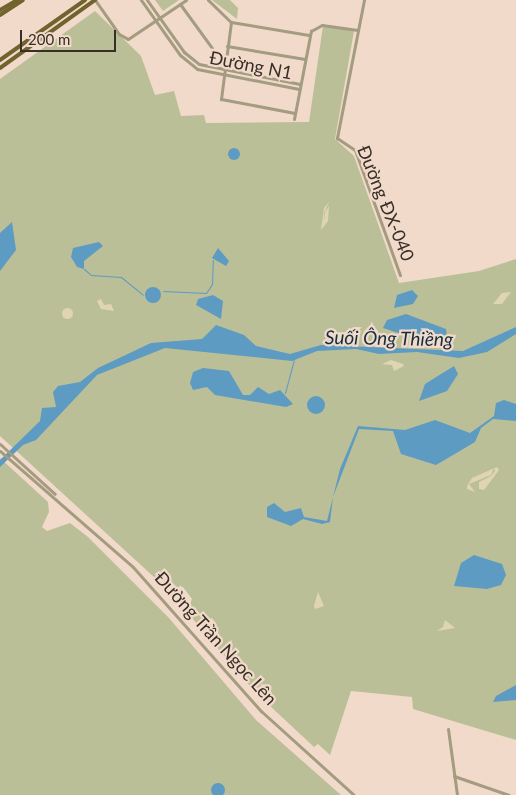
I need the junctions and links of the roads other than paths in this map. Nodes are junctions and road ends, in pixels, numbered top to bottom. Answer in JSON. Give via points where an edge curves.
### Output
{"nodes":[{"id":1,"x":17,"y":0,"type":"edge"},
{"id":2,"x":23,"y":0,"type":"edge"},
{"id":3,"x":85,"y":0,"type":"edge"},
{"id":4,"x":95,"y":0,"type":"edge"},
{"id":5,"x":141,"y":0,"type":"edge"},
{"id":6,"x":147,"y":0,"type":"edge"},
{"id":7,"x":186,"y":0,"type":"edge"},
{"id":8,"x":208,"y":0,"type":"edge"},
{"id":9,"x":364,"y":0,"type":"edge"},
{"id":10,"x":180,"y":4,"type":"junction"},
{"id":11,"x":0,"y":10,"type":"edge"},
{"id":12,"x":0,"y":15,"type":"edge"},
{"id":13,"x":158,"y":20,"type":"junction"},
{"id":14,"x":231,"y":22,"type":"junction"},
{"id":15,"x":358,"y":30,"type":"junction"},
{"id":16,"x":309,"y":35,"type":"junction"},
{"id":17,"x":227,"y":46,"type":"junction"},
{"id":18,"x":212,"y":48,"type":"dead end"},
{"id":19,"x":304,"y":59,"type":"junction"},
{"id":20,"x":0,"y":60,"type":"edge"},
{"id":21,"x":0,"y":68,"type":"edge"},
{"id":22,"x":223,"y":70,"type":"junction"},
{"id":23,"x":222,"y":75,"type":"junction"},
{"id":24,"x":300,"y":87,"type":"junction"},
{"id":25,"x":295,"y":113,"type":"junction"},
{"id":26,"x":294,"y":119,"type":"dead end"},
{"id":27,"x":400,"y":275,"type":"dead end"},
{"id":28,"x":0,"y":444,"type":"edge"},
{"id":29,"x":0,"y":451,"type":"edge"},
{"id":30,"x":58,"y":499,"type":"junction"},
{"id":31,"x":448,"y":729,"type":"dead end"},
{"id":32,"x":454,"y":776,"type":"junction"},
{"id":33,"x":354,"y":795,"type":"edge"},
{"id":34,"x":457,"y":795,"type":"edge"},
{"id":35,"x":509,"y":795,"type":"edge"}],
"edges":[{"from":1,"to":11,"type":"main road"},
{"from":2,"to":12,"type":"main road"},
{"from":3,"to":20,"type":"main road"},
{"from":4,"to":13,"type":"street","via":[[124,38],[133,38]]},
{"from":4,"to":21,"type":"main road"},
{"from":5,"to":13,"type":"street","name":"Đường N1"},
{"from":6,"to":13,"type":"street","name":"Đường N1"},
{"from":7,"to":10,"type":"street"},
{"from":8,"to":14,"type":"street"},
{"from":9,"to":15,"type":"street","name":"Đường ĐX-040"},
{"from":10,"to":13,"type":"street"},
{"from":10,"to":18,"type":"street"},
{"from":13,"to":22,"type":"street","name":"Đường N1","via":[[192,60]]},
{"from":13,"to":23,"type":"street","name":"Đường N1","via":[[189,64]]},
{"from":14,"to":16,"type":"street"},
{"from":14,"to":17,"type":"street"},
{"from":15,"to":16,"type":"street","via":[[320,25]]},
{"from":15,"to":27,"type":"street","name":"Đường ĐX-040","via":[[337,138],[355,150]]},
{"from":16,"to":19,"type":"street"},
{"from":17,"to":19,"type":"street"},
{"from":17,"to":22,"type":"street"},
{"from":19,"to":24,"type":"street"},
{"from":22,"to":23,"type":"street"},
{"from":22,"to":24,"type":"street","name":"Đường N1"},
{"from":23,"to":24,"type":"street","name":"Đường N1"},
{"from":23,"to":25,"type":"street","via":[[221,99]]},
{"from":24,"to":25,"type":"street"},
{"from":25,"to":26,"type":"street"},
{"from":28,"to":30,"type":"street","name":"Đường Trần Ngọc Lên"},
{"from":29,"to":30,"type":"street","name":"Đường Trần Ngọc Lên"},
{"from":30,"to":33,"type":"street","name":"Đường Trần Ngọc Lên","via":[[155,589],[261,711]]},
{"from":31,"to":32,"type":"street"},
{"from":32,"to":34,"type":"street"},
{"from":32,"to":35,"type":"street"}]}
